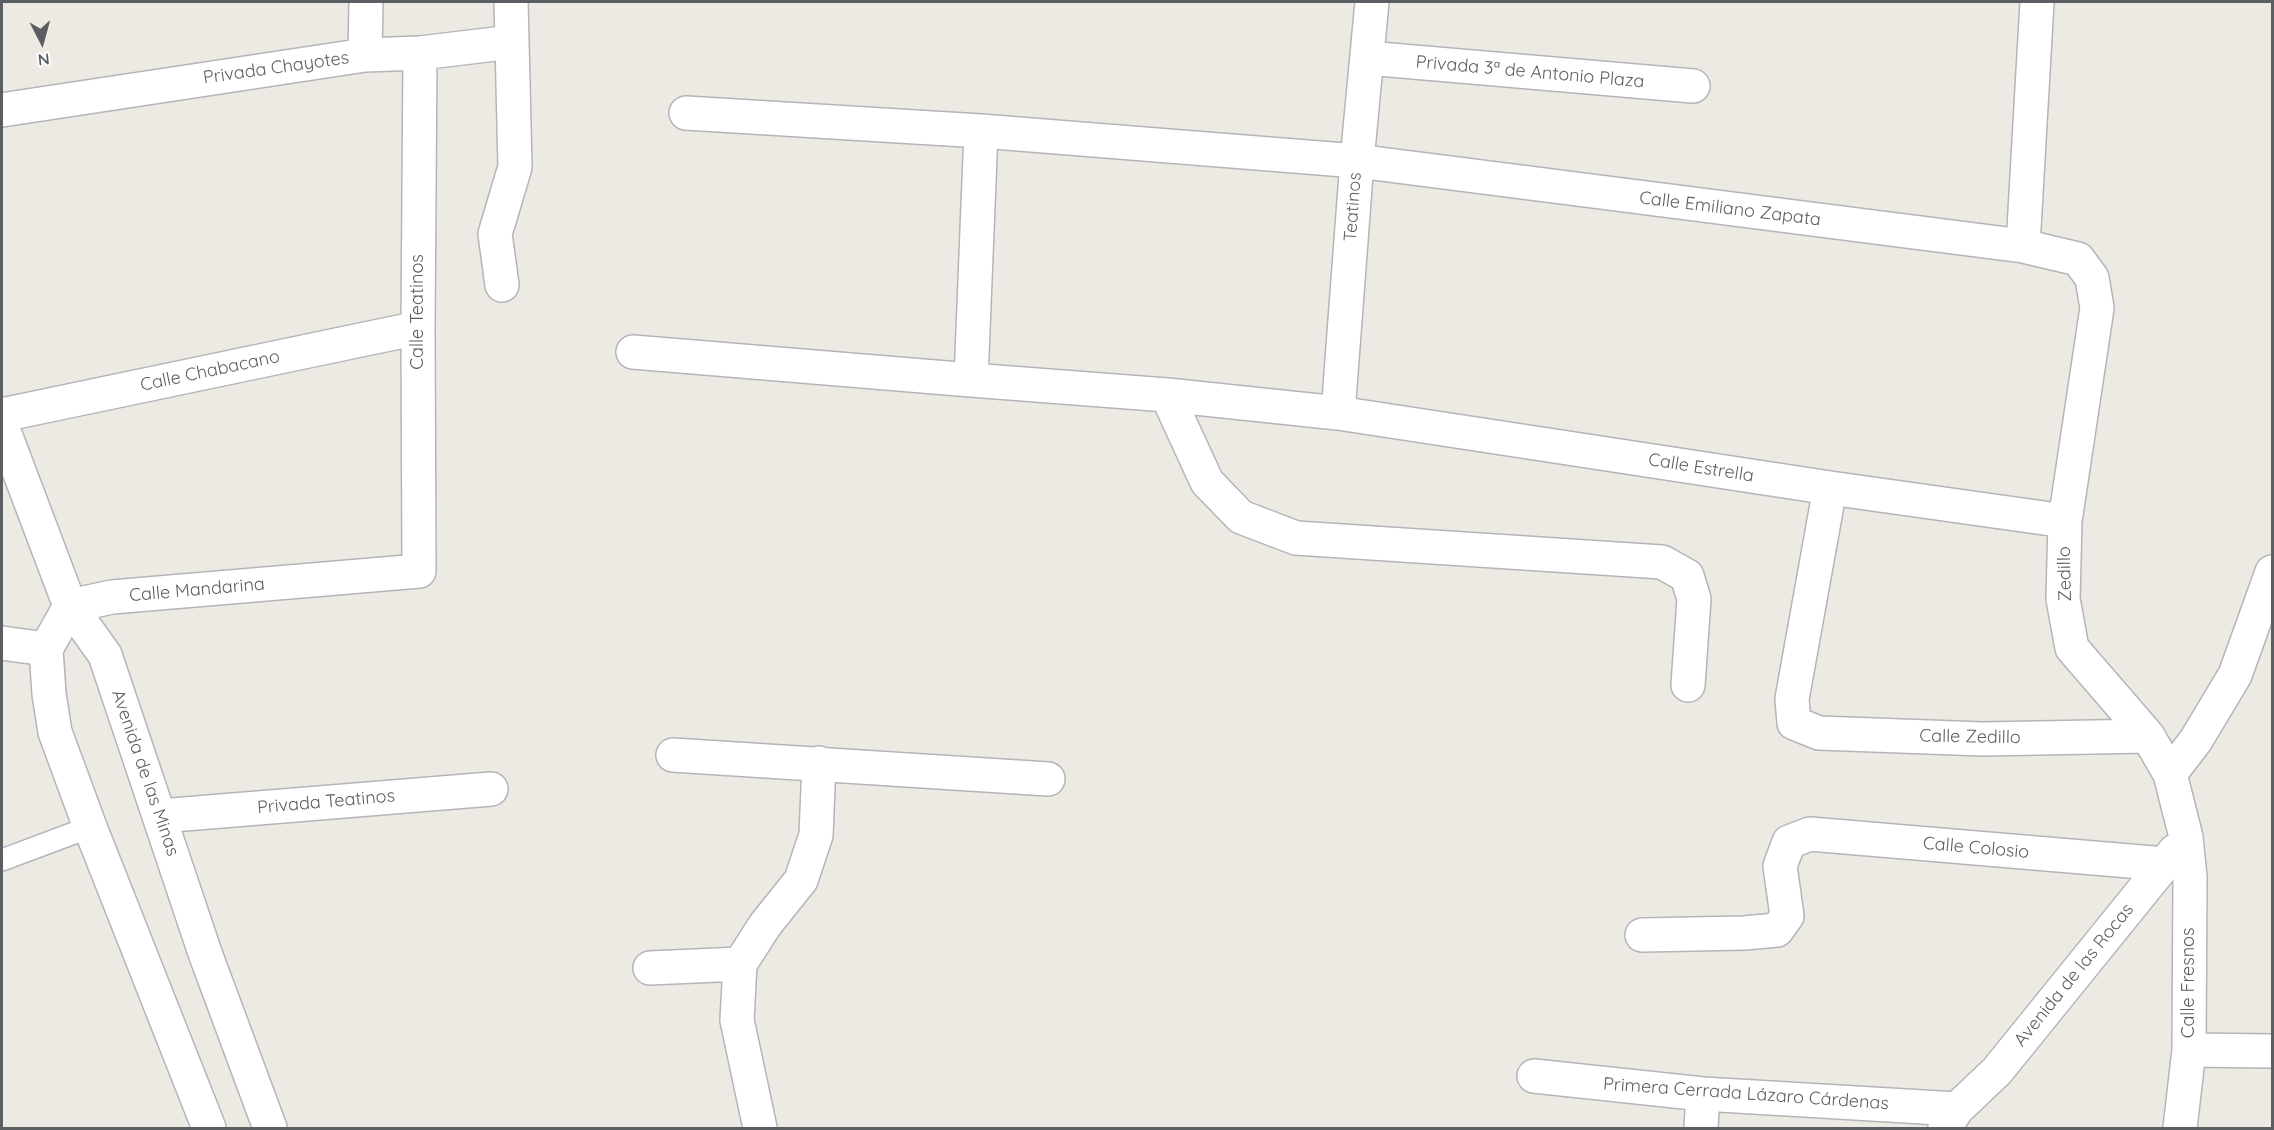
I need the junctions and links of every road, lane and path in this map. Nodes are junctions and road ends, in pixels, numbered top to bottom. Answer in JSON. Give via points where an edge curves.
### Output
{"nodes":[{"id":1,"x":366,"y":2,"type":"edge"},
{"id":2,"x":511,"y":2,"type":"edge"},
{"id":3,"x":1372,"y":2,"type":"edge"},
{"id":4,"x":2037,"y":2,"type":"edge"},
{"id":5,"x":512,"y":42,"type":"junction"},
{"id":6,"x":420,"y":53,"type":"junction"},
{"id":7,"x":365,"y":55,"type":"junction"},
{"id":8,"x":1367,"y":58,"type":"junction"},
{"id":9,"x":1693,"y":86,"type":"dead end"},
{"id":10,"x":2,"y":110,"type":"edge"},
{"id":11,"x":686,"y":113,"type":"dead end"},
{"id":12,"x":981,"y":131,"type":"junction"},
{"id":13,"x":1357,"y":161,"type":"junction"},
{"id":14,"x":2023,"y":246,"type":"junction"},
{"id":15,"x":2092,"y":278,"type":"joint"},
{"id":16,"x":502,"y":285,"type":"dead end"},
{"id":17,"x":418,"y":327,"type":"junction"},
{"id":18,"x":633,"y":352,"type":"dead end"},
{"id":19,"x":971,"y":380,"type":"junction"},
{"id":20,"x":1167,"y":395,"type":"junction"},
{"id":21,"x":1338,"y":412,"type":"junction"},
{"id":22,"x":2,"y":415,"type":"edge"},
{"id":23,"x":2,"y":426,"type":"edge"},
{"id":24,"x":1830,"y":488,"type":"junction"},
{"id":25,"x":2065,"y":521,"type":"junction"},
{"id":26,"x":419,"y":571,"type":"joint"},
{"id":27,"x":2272,"y":572,"type":"edge"},
{"id":28,"x":70,"y":606,"type":"junction"},
{"id":29,"x":2,"y":643,"type":"edge"},
{"id":30,"x":46,"y":649,"type":"junction"},
{"id":31,"x":1688,"y":685,"type":"dead end"},
{"id":32,"x":2148,"y":736,"type":"junction"},
{"id":33,"x":673,"y":755,"type":"dead end"},
{"id":34,"x":819,"y":764,"type":"junction"},
{"id":35,"x":2170,"y":774,"type":"junction"},
{"id":36,"x":1048,"y":779,"type":"dead end"},
{"id":37,"x":491,"y":789,"type":"dead end"},
{"id":38,"x":160,"y":816,"type":"junction"},
{"id":39,"x":90,"y":827,"type":"junction"},
{"id":40,"x":2186,"y":837,"type":"junction"},
{"id":41,"x":2,"y":860,"type":"edge"},
{"id":42,"x":2165,"y":864,"type":"junction"},
{"id":43,"x":1642,"y":935,"type":"dead end"},
{"id":44,"x":740,"y":964,"type":"junction"},
{"id":45,"x":650,"y":968,"type":"dead end"},
{"id":46,"x":2189,"y":1050,"type":"junction"},
{"id":47,"x":2272,"y":1051,"type":"edge"},
{"id":48,"x":1534,"y":1076,"type":"dead end"},
{"id":49,"x":1703,"y":1094,"type":"junction"},
{"id":50,"x":1951,"y":1119,"type":"edge"},
{"id":51,"x":209,"y":1128,"type":"edge"},
{"id":52,"x":270,"y":1128,"type":"edge"},
{"id":53,"x":760,"y":1128,"type":"edge"},
{"id":54,"x":1701,"y":1128,"type":"edge"},
{"id":55,"x":2180,"y":1128,"type":"edge"}],
"edges":[{"from":1,"to":7,"type":"street"},
{"from":2,"to":5,"type":"street"},
{"from":3,"to":8,"type":"street","name":"Teatinos"},
{"from":4,"to":14,"type":"street"},
{"from":5,"to":6,"type":"street","name":"Privada Chayotes"},
{"from":5,"to":16,"type":"street","via":[[515,167],[495,234]]},
{"from":6,"to":7,"type":"street","name":"Privada Chayotes"},
{"from":6,"to":17,"type":"street","name":"Calle Teatinos"},
{"from":7,"to":10,"type":"street","name":"Privada Chayotes"},
{"from":8,"to":9,"type":"street","name":"Privada 3ª de Antonio Plaza"},
{"from":8,"to":13,"type":"street","name":"Teatinos"},
{"from":11,"to":12,"type":"street","name":"Calle Emiliano Zapata"},
{"from":12,"to":13,"type":"street","name":"Calle Emiliano Zapata"},
{"from":12,"to":19,"type":"street"},
{"from":13,"to":14,"type":"street","name":"Calle Emiliano Zapata"},
{"from":13,"to":21,"type":"street","name":"Teatinos"},
{"from":14,"to":15,"type":"street","name":"Calle Emiliano Zapata","via":[[2078,259]]},
{"from":15,"to":25,"type":"street","name":"Zedillo","via":[[2097,308]]},
{"from":17,"to":22,"type":"street","name":"Calle Chabacano"},
{"from":17,"to":26,"type":"street","name":"Calle Teatinos"},
{"from":18,"to":19,"type":"street","name":"Calle Estrella"},
{"from":19,"to":20,"type":"street","name":"Calle Estrella"},
{"from":20,"to":21,"type":"street","name":"Calle Estrella"},
{"from":20,"to":31,"type":"street","via":[[1207,482],[1241,517],[1296,538],[1662,562],[1687,576],[1694,599]]},
{"from":21,"to":24,"type":"street","name":"Calle Estrella"},
{"from":23,"to":28,"type":"street","name":"Avenida de las Minas"},
{"from":24,"to":25,"type":"street","name":"Calle Estrella"},
{"from":24,"to":32,"type":"street","name":"Calle Zedillo","via":[[1792,699],[1794,723],[1830,734],[1983,739]]},
{"from":25,"to":32,"type":"street","name":"Zedillo","via":[[2063,599],[2072,648]]},
{"from":26,"to":28,"type":"street","name":"Calle Mandarina","via":[[112,597]]},
{"from":27,"to":35,"type":"street","via":[[2235,675],[2196,740]]},
{"from":28,"to":30,"type":"street"},
{"from":28,"to":38,"type":"street","name":"Avenida de las Minas","via":[[105,655]]},
{"from":29,"to":30,"type":"street"},
{"from":30,"to":39,"type":"street","via":[[55,732]]},
{"from":32,"to":35,"type":"street","name":"Zedillo"},
{"from":33,"to":34,"type":"street"},
{"from":34,"to":36,"type":"street"},
{"from":34,"to":44,"type":"street","via":[[816,835],[801,880]]},
{"from":35,"to":40,"type":"street","name":"Zedillo"},
{"from":37,"to":38,"type":"street","name":"Privada Teatinos"},
{"from":38,"to":52,"type":"street","name":"Avenida de las Minas","via":[[205,953]]},
{"from":39,"to":41,"type":"lane"},
{"from":39,"to":51,"type":"street"},
{"from":40,"to":42,"type":"street","name":"Avenida de las Rocas"},
{"from":40,"to":46,"type":"street","name":"Calle Fresnos","via":[[2190,877]]},
{"from":42,"to":43,"type":"street","name":"Calle Colosio","via":[[1810,834],[1789,842],[1780,866],[1787,916],[1777,930]]},
{"from":42,"to":50,"type":"street","name":"Avenida de las Rocas","via":[[1996,1071]]},
{"from":44,"to":45,"type":"street"},
{"from":44,"to":53,"type":"street","via":[[737,1020]]},
{"from":46,"to":47,"type":"street"},
{"from":46,"to":55,"type":"street","name":"Calle Fresnos"},
{"from":48,"to":49,"type":"street","name":"Primera Cerrada Lázaro Cárdenas"},
{"from":49,"to":50,"type":"street","name":"Primera Cerrada Lázaro Cárdenas"},
{"from":49,"to":54,"type":"street"}]}
